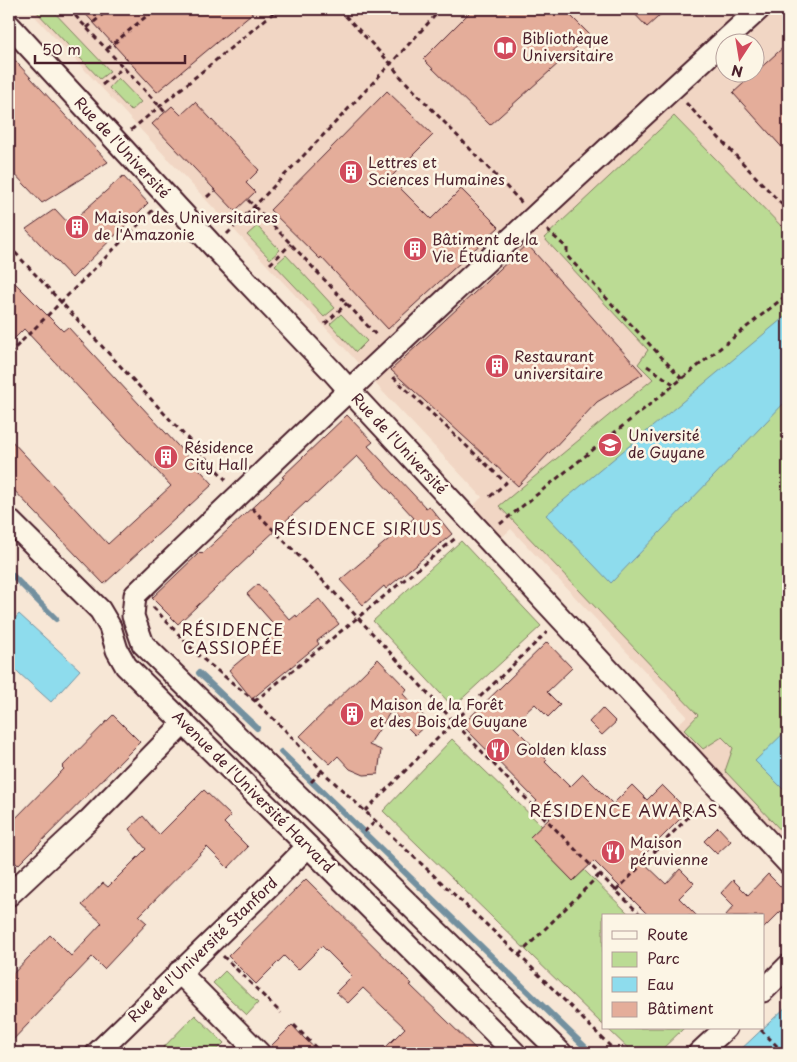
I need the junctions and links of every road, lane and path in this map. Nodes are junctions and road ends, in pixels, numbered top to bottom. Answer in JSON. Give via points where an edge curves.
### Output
{"nodes":[{"id":1,"x":69,"y":9,"type":"edge"},
{"id":2,"x":109,"y":9,"type":"edge"},
{"id":3,"x":155,"y":9,"type":"edge"},
{"id":4,"x":278,"y":9,"type":"edge"},
{"id":5,"x":339,"y":9,"type":"edge"},
{"id":6,"x":441,"y":9,"type":"edge"},
{"id":7,"x":759,"y":9,"type":"edge"},
{"id":8,"x":9,"y":25,"type":"edge"},
{"id":9,"x":87,"y":28,"type":"junction"},
{"id":10,"x":107,"y":49,"type":"junction"},
{"id":11,"x":391,"y":64,"type":"junction"},
{"id":12,"x":124,"y":67,"type":"junction"},
{"id":13,"x":102,"y":86,"type":"dead end"},
{"id":14,"x":680,"y":97,"type":"dead end"},
{"id":15,"x":160,"y":106,"type":"junction"},
{"id":16,"x":166,"y":112,"type":"dead end"},
{"id":17,"x":125,"y":135,"type":"dead end"},
{"id":18,"x":215,"y":190,"type":"dead end"},
{"id":19,"x":207,"y":198,"type":"dead end"},
{"id":20,"x":248,"y":200,"type":"dead end"},
{"id":21,"x":159,"y":204,"type":"dead end"},
{"id":22,"x":254,"y":207,"type":"junction"},
{"id":23,"x":527,"y":208,"type":"dead end"},
{"id":24,"x":788,"y":211,"type":"edge"},
{"id":25,"x":543,"y":226,"type":"dead end"},
{"id":26,"x":222,"y":240,"type":"dead end"},
{"id":27,"x":291,"y":244,"type":"junction"},
{"id":28,"x":9,"y":246,"type":"edge"},
{"id":29,"x":270,"y":264,"type":"dead end"},
{"id":30,"x":788,"y":294,"type":"edge"},
{"id":31,"x":61,"y":302,"type":"junction"},
{"id":32,"x":347,"y":303,"type":"junction"},
{"id":33,"x":325,"y":324,"type":"dead end"},
{"id":34,"x":382,"y":342,"type":"dead end"},
{"id":35,"x":9,"y":354,"type":"edge"},
{"id":36,"x":646,"y":366,"type":"dead end"},
{"id":37,"x":392,"y":376,"type":"dead end"},
{"id":38,"x":682,"y":379,"type":"junction"},
{"id":39,"x":675,"y":385,"type":"junction"},
{"id":40,"x":349,"y":390,"type":"junction"},
{"id":41,"x":226,"y":480,"type":"dead end"},
{"id":42,"x":487,"y":499,"type":"dead end"},
{"id":43,"x":249,"y":504,"type":"dead end"},
{"id":44,"x":9,"y":520,"type":"edge"},
{"id":45,"x":479,"y":530,"type":"junction"},
{"id":46,"x":152,"y":606,"type":"dead end"},
{"id":47,"x":358,"y":618,"type":"junction"},
{"id":48,"x":549,"y":630,"type":"dead end"},
{"id":49,"x":255,"y":701,"type":"junction"},
{"id":50,"x":454,"y":722,"type":"junction"},
{"id":51,"x":184,"y":724,"type":"junction"},
{"id":52,"x":698,"y":806,"type":"dead end"},
{"id":53,"x":365,"y":810,"type":"junction"},
{"id":54,"x":376,"y":820,"type":"junction"},
{"id":55,"x":362,"y":833,"type":"dead end"},
{"id":56,"x":308,"y":846,"type":"junction"},
{"id":57,"x":788,"y":863,"type":"edge"},
{"id":58,"x":600,"y":874,"type":"junction"},
{"id":59,"x":616,"y":891,"type":"junction"},
{"id":60,"x":9,"y":895,"type":"edge"},
{"id":61,"x":640,"y":914,"type":"edge"},
{"id":62,"x":219,"y":952,"type":"dead end"},
{"id":63,"x":519,"y":955,"type":"junction"},
{"id":64,"x":788,"y":966,"type":"edge"},
{"id":65,"x":179,"y":972,"type":"junction"},
{"id":66,"x":764,"y":990,"type":"edge"},
{"id":67,"x":281,"y":1013,"type":"dead end"},
{"id":68,"x":294,"y":1026,"type":"dead end"},
{"id":69,"x":724,"y":1030,"type":"edge"},
{"id":70,"x":761,"y":1030,"type":"dead end"},
{"id":71,"x":614,"y":1050,"type":"dead end"},
{"id":72,"x":97,"y":1053,"type":"edge"},
{"id":73,"x":260,"y":1053,"type":"edge"},
{"id":74,"x":321,"y":1053,"type":"edge"},
{"id":75,"x":515,"y":1053,"type":"edge"},
{"id":76,"x":561,"y":1053,"type":"edge"},
{"id":77,"x":699,"y":1053,"type":"edge"},
{"id":78,"x":784,"y":1053,"type":"edge"}],
"edges":[{"from":1,"to":9,"type":"path"},
{"from":2,"to":9,"type":"path"},
{"from":3,"to":10,"type":"path"},
{"from":4,"to":15,"type":"path"},
{"from":5,"to":11,"type":"path"},
{"from":6,"to":11,"type":"path"},
{"from":7,"to":40,"type":"street"},
{"from":8,"to":40,"type":"street","name":"Rue de l'Université"},
{"from":9,"to":10,"type":"path"},
{"from":10,"to":12,"type":"path"},
{"from":11,"to":22,"type":"path"},
{"from":11,"to":23,"type":"path"},
{"from":12,"to":13,"type":"path"},
{"from":12,"to":15,"type":"path"},
{"from":14,"to":24,"type":"path"},
{"from":15,"to":16,"type":"path"},
{"from":15,"to":17,"type":"path"},
{"from":18,"to":19,"type":"path"},
{"from":20,"to":22,"type":"path"},
{"from":21,"to":31,"type":"path"},
{"from":22,"to":26,"type":"path"},
{"from":22,"to":27,"type":"path"},
{"from":25,"to":38,"type":"path","via":[[567,248],[567,256]]},
{"from":27,"to":29,"type":"path"},
{"from":27,"to":32,"type":"path"},
{"from":28,"to":31,"type":"path"},
{"from":30,"to":38,"type":"path"},
{"from":31,"to":35,"type":"path"},
{"from":31,"to":41,"type":"path"},
{"from":32,"to":33,"type":"path"},
{"from":32,"to":34,"type":"path"},
{"from":36,"to":39,"type":"path"},
{"from":37,"to":42,"type":"path","via":[[506,483]]},
{"from":38,"to":39,"type":"path"},
{"from":39,"to":45,"type":"path","via":[[508,516]]},
{"from":40,"to":45,"type":"street","name":"Rue de l'Université"},
{"from":40,"to":76,"type":"street","via":[[135,595],[133,616],[143,644]]},
{"from":43,"to":47,"type":"path"},
{"from":44,"to":51,"type":"street","name":"Avenue de l'Université Harvard","via":[[100,610],[126,666]]},
{"from":45,"to":47,"type":"path"},
{"from":45,"to":57,"type":"street","name":"Rue de l'Université"},
{"from":46,"to":49,"type":"path","via":[[198,655]]},
{"from":47,"to":49,"type":"path"},
{"from":47,"to":50,"type":"path"},
{"from":48,"to":50,"type":"path"},
{"from":49,"to":53,"type":"path","via":[[322,771]]},
{"from":50,"to":53,"type":"path"},
{"from":50,"to":58,"type":"path"},
{"from":51,"to":56,"type":"street","name":"Avenue de l'Université Harvard"},
{"from":51,"to":60,"type":"street"},
{"from":52,"to":59,"type":"path"},
{"from":53,"to":54,"type":"path"},
{"from":54,"to":55,"type":"path"},
{"from":54,"to":63,"type":"path"},
{"from":56,"to":65,"type":"street","name":"Rue de l'Université Stanford"},
{"from":56,"to":75,"type":"street","name":"Avenue de l'Université Harvard"},
{"from":58,"to":59,"type":"path"},
{"from":58,"to":63,"type":"path"},
{"from":59,"to":61,"type":"path"},
{"from":62,"to":67,"type":"path"},
{"from":63,"to":71,"type":"path"},
{"from":64,"to":66,"type":"street"},
{"from":65,"to":72,"type":"street","name":"Rue de l'Université Stanford"},
{"from":65,"to":73,"type":"street"},
{"from":68,"to":74,"type":"path"},
{"from":69,"to":77,"type":"street"},
{"from":70,"to":78,"type":"path"}]}
